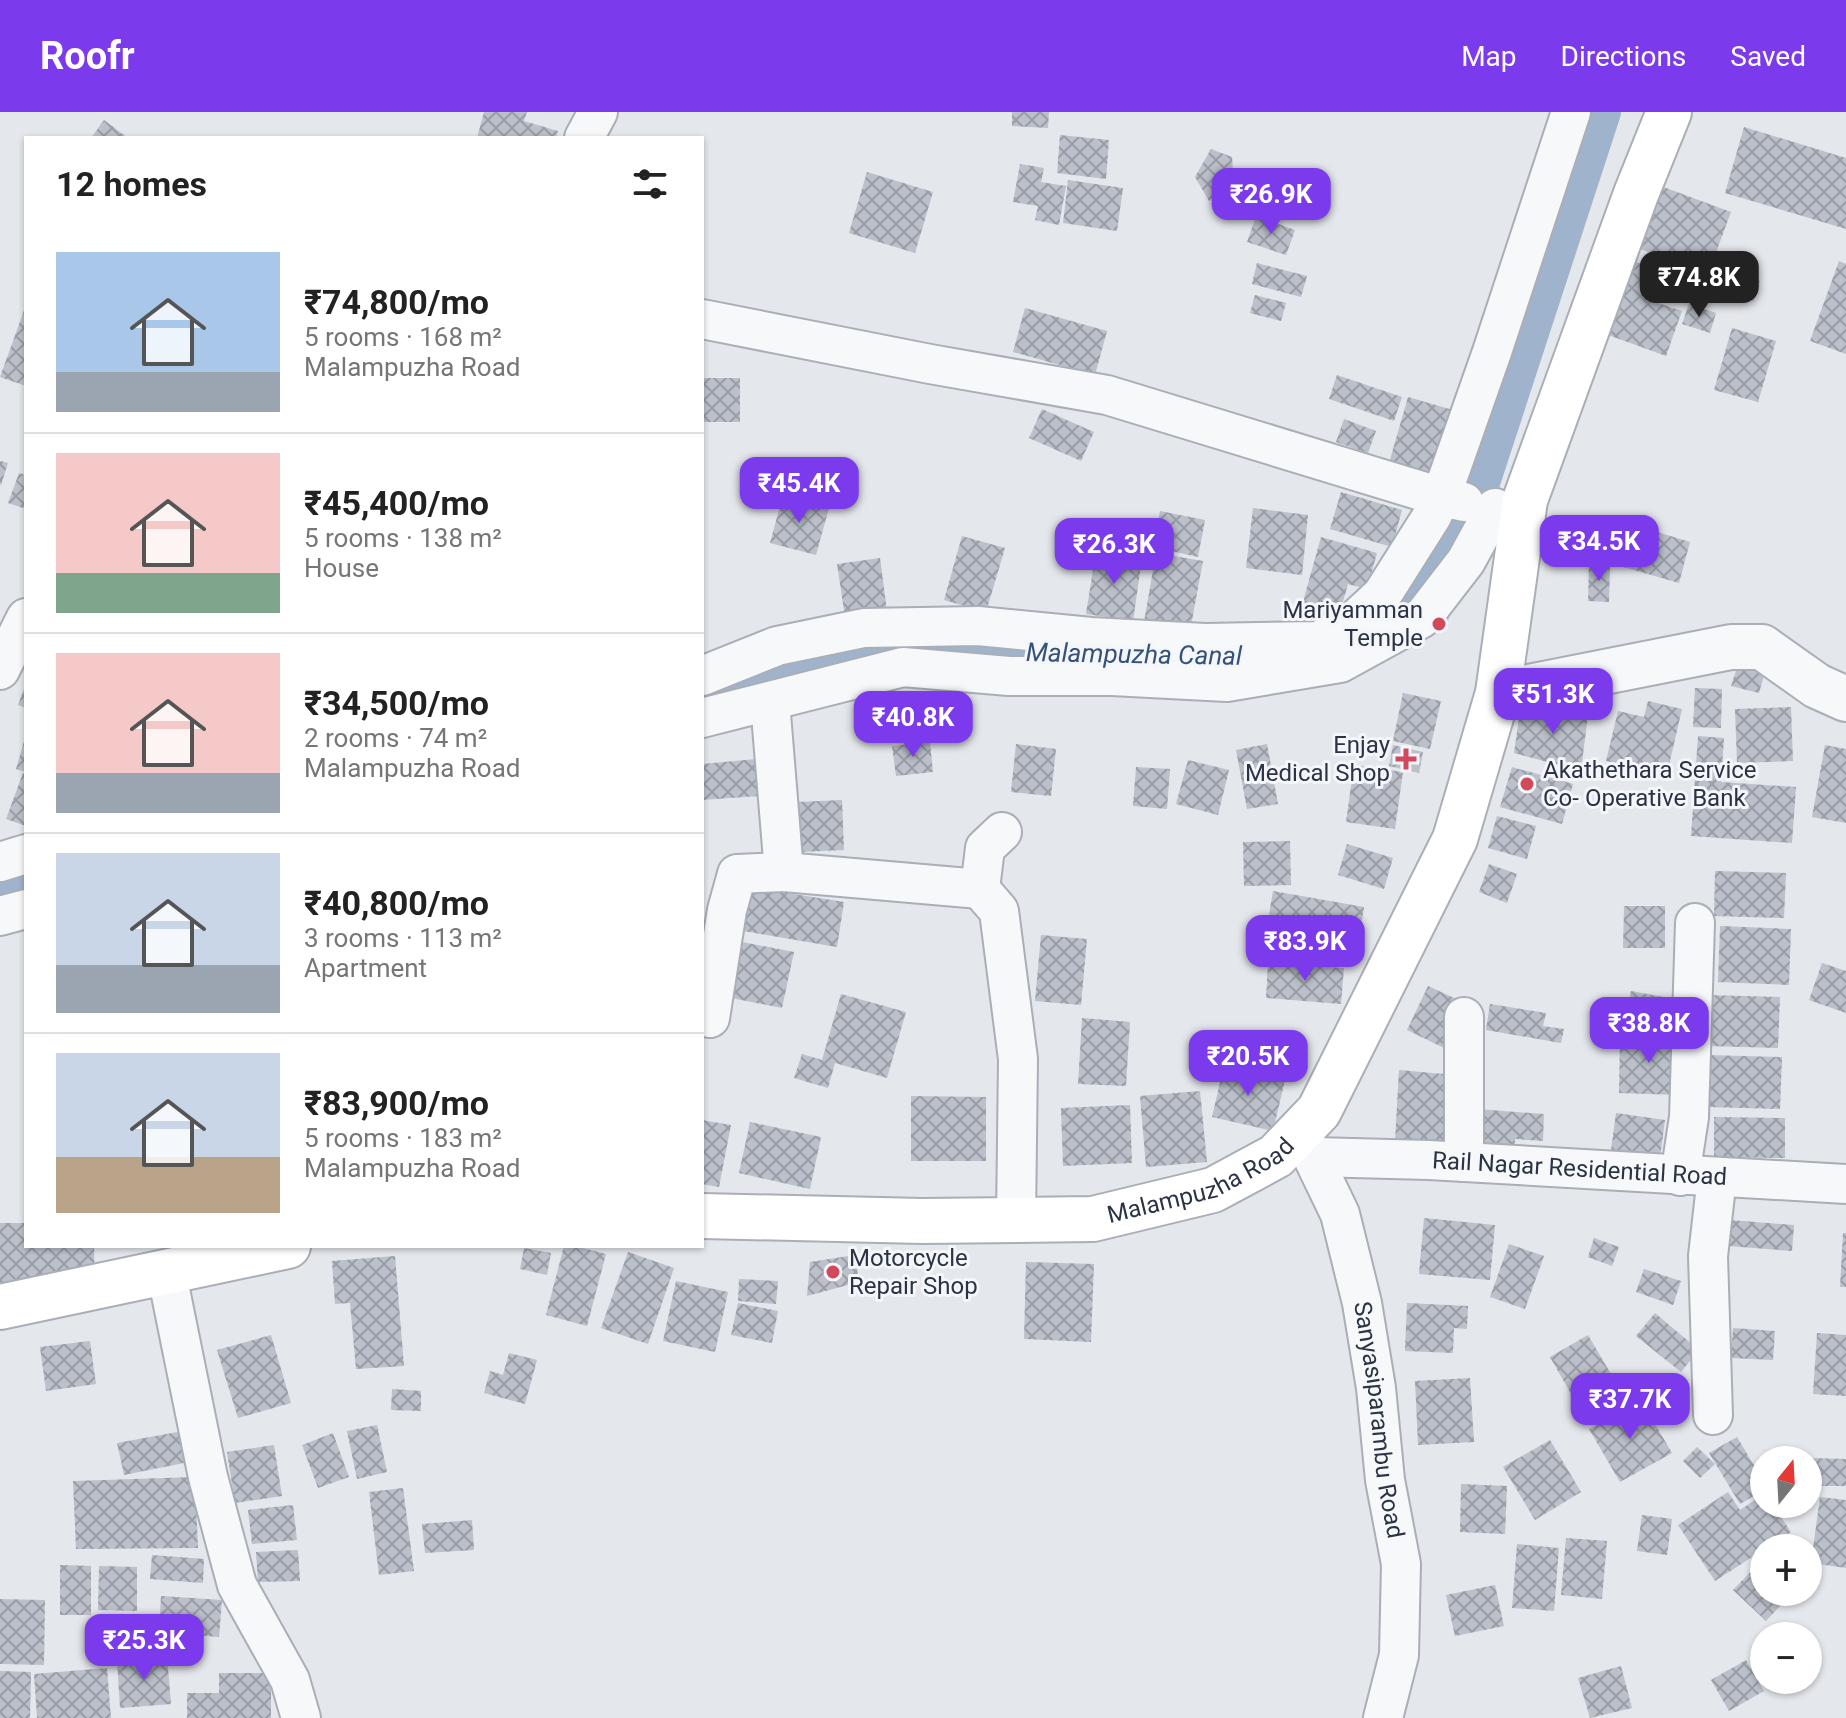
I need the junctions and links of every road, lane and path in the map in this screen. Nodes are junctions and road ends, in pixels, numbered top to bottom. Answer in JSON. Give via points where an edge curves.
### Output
{"nodes":[{"id":1,"x":598,"y":112,"type":"edge"},
{"id":2,"x":1571,"y":112,"type":"edge"},
{"id":3,"x":1669,"y":112,"type":"edge"},
{"id":4,"x":585,"y":136,"type":"edge"},
{"id":5,"x":704,"y":319,"type":"edge"},
{"id":6,"x":1441,"y":497,"type":"junction"},
{"id":7,"x":1510,"y":504,"type":"junction"},
{"id":8,"x":24,"y":622,"type":"edge"},
{"id":9,"x":0,"y":670,"type":"edge"},
{"id":10,"x":704,"y":675,"type":"edge"},
{"id":11,"x":1498,"y":693,"type":"junction"},
{"id":12,"x":1846,"y":699,"type":"edge"},
{"id":13,"x":770,"y":702,"type":"junction"},
{"id":14,"x":704,"y":718,"type":"edge"},
{"id":15,"x":1002,"y":832,"type":"dead end"},
{"id":16,"x":24,"y":855,"type":"edge"},
{"id":17,"x":0,"y":862,"type":"edge"},
{"id":18,"x":784,"y":872,"type":"junction"},
{"id":19,"x":980,"y":889,"type":"junction"},
{"id":20,"x":24,"y":910,"type":"edge"},
{"id":21,"x":0,"y":916,"type":"edge"},
{"id":22,"x":1695,"y":923,"type":"dead end"},
{"id":23,"x":1464,"y":1017,"type":"dead end"},
{"id":24,"x":710,"y":1018,"type":"dead end"},
{"id":25,"x":1307,"y":1144,"type":"junction"},
{"id":26,"x":1464,"y":1162,"type":"junction"},
{"id":27,"x":1698,"y":1176,"type":"junction"},
{"id":28,"x":1846,"y":1184,"type":"edge"},
{"id":29,"x":704,"y":1216,"type":"edge"},
{"id":30,"x":1016,"y":1220,"type":"junction"},
{"id":31,"x":278,"y":1248,"type":"edge"},
{"id":32,"x":166,"y":1270,"type":"junction"},
{"id":33,"x":0,"y":1307,"type":"edge"},
{"id":34,"x":1713,"y":1415,"type":"dead end"},
{"id":35,"x":301,"y":1718,"type":"edge"},
{"id":36,"x":1383,"y":1718,"type":"edge"}],
"edges":[{"from":1,"to":4,"type":"street"},
{"from":2,"to":6,"type":"street"},
{"from":3,"to":7,"type":"main road","name":"Malampuzha Road"},
{"from":5,"to":6,"type":"street","via":[[1107,395]]},
{"from":6,"to":7,"type":"street"},
{"from":6,"to":10,"type":"street","via":[[1382,595],[1355,620],[1319,641],[1205,643],[978,626],[864,628],[777,646]]},
{"from":7,"to":11,"type":"main road","name":"Malampuzha Road"},
{"from":7,"to":13,"type":"street","via":[[1422,618],[1340,663],[1227,682],[1009,676],[903,667]]},
{"from":8,"to":9,"type":"street"},
{"from":11,"to":12,"type":"street","via":[[1731,647],[1762,647],[1817,686]]},
{"from":11,"to":25,"type":"main road","name":"Malampuzha Road","via":[[1455,839]]},
{"from":13,"to":14,"type":"street"},
{"from":13,"to":18,"type":"street"},
{"from":15,"to":19,"type":"street","via":[[985,848]]},
{"from":16,"to":17,"type":"street"},
{"from":18,"to":19,"type":"street"},
{"from":18,"to":24,"type":"street","via":[[737,874]]},
{"from":19,"to":30,"type":"street","via":[[999,911],[1018,1059]]},
{"from":20,"to":21,"type":"street"},
{"from":22,"to":27,"type":"street","via":[[1689,1117]]},
{"from":23,"to":26,"type":"street"},
{"from":25,"to":26,"type":"street","name":"Rail Nagar Residential Road"},
{"from":25,"to":30,"type":"main road","name":"Malampuzha Road","via":[[1213,1190],[1093,1219]]},
{"from":25,"to":36,"type":"street","name":"Sanyasiparambu Road","via":[[1340,1214],[1362,1303],[1401,1564],[1399,1655]]},
{"from":26,"to":27,"type":"street","name":"Rail Nagar Residential Road"},
{"from":27,"to":28,"type":"street","name":"Rail Nagar Residential Road"},
{"from":27,"to":34,"type":"street","via":[[1708,1256]]},
{"from":29,"to":30,"type":"main road","name":"Malampuzha Road"},
{"from":31,"to":32,"type":"main road"},
{"from":32,"to":33,"type":"main road"},
{"from":32,"to":35,"type":"street","via":[[208,1477],[237,1585],[290,1680]]}]}
